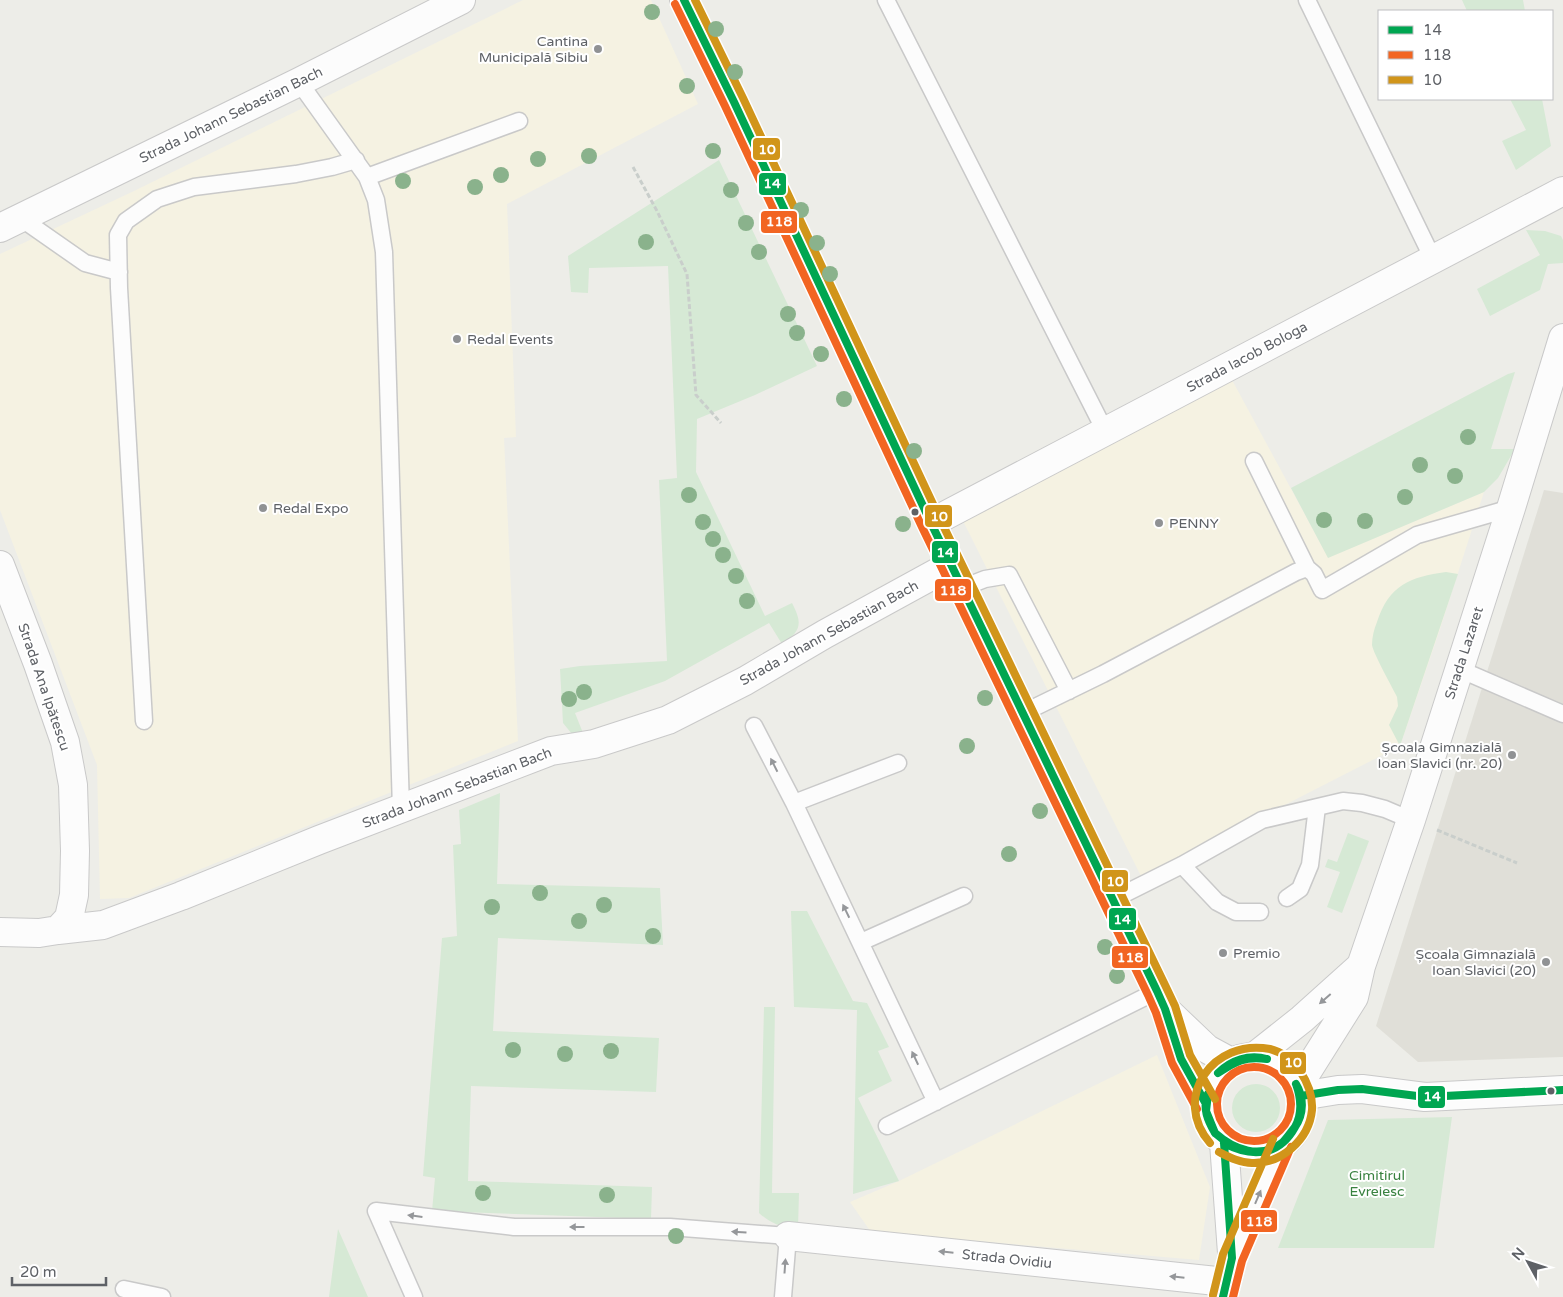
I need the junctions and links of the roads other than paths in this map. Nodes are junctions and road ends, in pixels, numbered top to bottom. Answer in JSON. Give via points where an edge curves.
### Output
{"nodes":[{"id":1,"x":461,"y":0,"type":"edge"},
{"id":2,"x":684,"y":0,"type":"edge"},
{"id":3,"x":886,"y":0,"type":"edge"},
{"id":4,"x":1308,"y":0,"type":"edge"},
{"id":5,"x":299,"y":82,"type":"junction"},
{"id":6,"x":519,"y":121,"type":"dead end"},
{"id":7,"x":356,"y":160,"type":"junction"},
{"id":8,"x":367,"y":177,"type":"junction"},
{"id":9,"x":1563,"y":190,"type":"edge"},
{"id":10,"x":11,"y":224,"type":"edge"},
{"id":11,"x":1433,"y":259,"type":"junction"},
{"id":12,"x":119,"y":272,"type":"junction"},
{"id":13,"x":1563,"y":338,"type":"edge"},
{"id":14,"x":1105,"y":431,"type":"junction"},
{"id":15,"x":1254,"y":461,"type":"dead end"},
{"id":16,"x":1511,"y":508,"type":"junction"},
{"id":17,"x":930,"y":523,"type":"junction"},
{"id":18,"x":0,"y":565,"type":"edge"},
{"id":19,"x":1307,"y":568,"type":"junction"},
{"id":20,"x":957,"y":576,"type":"junction"},
{"id":21,"x":1459,"y":669,"type":"junction"},
{"id":22,"x":1069,"y":691,"type":"junction"},
{"id":23,"x":1023,"y":714,"type":"junction"},
{"id":24,"x":1563,"y":714,"type":"edge"},
{"id":25,"x":144,"y":721,"type":"dead end"},
{"id":26,"x":754,"y":726,"type":"dead end"},
{"id":27,"x":898,"y":763,"type":"dead end"},
{"id":28,"x":794,"y":803,"type":"junction"},
{"id":29,"x":1317,"y":807,"type":"junction"},
{"id":30,"x":401,"y":809,"type":"junction"},
{"id":31,"x":1411,"y":820,"type":"junction"},
{"id":32,"x":1182,"y":865,"type":"junction"},
{"id":33,"x":964,"y":896,"type":"dead end"},
{"id":34,"x":1287,"y":898,"type":"dead end"},
{"id":35,"x":1114,"y":899,"type":"junction"},
{"id":36,"x":1260,"y":912,"type":"dead end"},
{"id":37,"x":58,"y":930,"type":"junction"},
{"id":38,"x":0,"y":932,"type":"edge"},
{"id":39,"x":861,"y":942,"type":"junction"},
{"id":40,"x":1361,"y":966,"type":"junction"},
{"id":41,"x":1161,"y":1000,"type":"junction"},
{"id":42,"x":1242,"y":1060,"type":"junction"},
{"id":43,"x":1563,"y":1090,"type":"edge"},
{"id":44,"x":1300,"y":1091,"type":"junction"},
{"id":45,"x":936,"y":1102,"type":"junction"},
{"id":46,"x":1206,"y":1104,"type":"junction"},
{"id":47,"x":888,"y":1126,"type":"dead end"},
{"id":48,"x":1224,"y":1143,"type":"junction"},
{"id":49,"x":1282,"y":1143,"type":"junction"},
{"id":50,"x":788,"y":1236,"type":"junction"},
{"id":51,"x":1227,"y":1279,"type":"edge"},
{"id":52,"x":124,"y":1289,"type":"dead end"},
{"id":53,"x":162,"y":1297,"type":"edge"},
{"id":54,"x":414,"y":1297,"type":"edge"},
{"id":55,"x":783,"y":1297,"type":"edge"}],
"edges":[{"from":1,"to":5,"type":"street","name":"Strada Johann Sebastian Bach"},
{"from":2,"to":17,"type":"street"},
{"from":3,"to":14,"type":"lane"},
{"from":4,"to":11,"type":"lane"},
{"from":5,"to":7,"type":"lane"},
{"from":5,"to":10,"type":"street","name":"Strada Johann Sebastian Bach"},
{"from":6,"to":8,"type":"lane"},
{"from":7,"to":8,"type":"lane"},
{"from":7,"to":12,"type":"lane","via":[[296,174],[194,187],[157,199],[126,221],[118,235]]},
{"from":8,"to":30,"type":"lane","via":[[376,200],[384,252]]},
{"from":9,"to":11,"type":"street","name":"Strada Iacob Bologa"},
{"from":10,"to":12,"type":"lane","via":[[85,263]]},
{"from":11,"to":14,"type":"street","name":"Strada Iacob Bologa"},
{"from":12,"to":25,"type":"lane"},
{"from":13,"to":16,"type":"street","name":"Strada Lazaret"},
{"from":14,"to":17,"type":"street","name":"Strada Iacob Bologa"},
{"from":15,"to":19,"type":"lane"},
{"from":16,"to":19,"type":"lane","via":[[1417,535],[1322,590]]},
{"from":16,"to":21,"type":"street","name":"Strada Lazaret"},
{"from":17,"to":20,"type":"street"},
{"from":18,"to":37,"type":"street","name":"Strada Ana Ipătescu","via":[[62,734],[73,785],[74,895],[69,918]]},
{"from":19,"to":22,"type":"lane"},
{"from":20,"to":22,"type":"lane","via":[[985,579],[1009,574]]},
{"from":20,"to":23,"type":"street"},
{"from":20,"to":30,"type":"street","name":"Strada Johann Sebastian Bach","via":[[825,634],[745,681],[668,720],[594,744],[551,752]]},
{"from":21,"to":24,"type":"lane"},
{"from":21,"to":31,"type":"street","name":"Strada Lazaret"},
{"from":22,"to":23,"type":"lane"},
{"from":23,"to":35,"type":"street"},
{"from":28,"to":26,"type":"lane","one_way":true},
{"from":27,"to":28,"type":"lane"},
{"from":39,"to":28,"type":"lane","one_way":true},
{"from":29,"to":31,"type":"lane","via":[[1343,802],[1362,803]]},
{"from":29,"to":32,"type":"lane","via":[[1262,820]]},
{"from":29,"to":34,"type":"lane","via":[[1310,865],[1300,889]]},
{"from":30,"to":37,"type":"street","name":"Strada Johann Sebastian Bach","via":[[103,925]]},
{"from":31,"to":40,"type":"street","name":"Strada Lazaret"},
{"from":32,"to":35,"type":"lane"},
{"from":32,"to":36,"type":"lane","via":[[1217,902],[1236,912]]},
{"from":33,"to":39,"type":"lane"},
{"from":35,"to":41,"type":"street"},
{"from":37,"to":38,"type":"street"},
{"from":45,"to":39,"type":"lane","one_way":true},
{"from":40,"to":42,"type":"street","name":"Strada Lazaret","one_way":true,"via":[[1302,1019]]},
{"from":40,"to":44,"type":"street","name":"Strada Lazaret","via":[[1354,997]]},
{"from":41,"to":42,"type":"street","via":[[1207,1048]]},
{"from":41,"to":45,"type":"lane"},
{"from":41,"to":46,"type":"street","via":[[1180,1059]]},
{"from":42,"to":44,"type":"street","via":[[1268,1059],[1280,1064],[1291,1074]]},
{"from":42,"to":46,"type":"street","via":[[1221,1070],[1213,1080]]},
{"from":43,"to":44,"type":"street","via":[[1425,1097],[1362,1089]]},
{"from":44,"to":49,"type":"street","via":[[1302,1109],[1299,1122]]},
{"from":45,"to":47,"type":"lane"},
{"from":46,"to":48,"type":"street","via":[[1211,1126]]},
{"from":48,"to":49,"type":"street","via":[[1253,1153]]},
{"from":48,"to":51,"type":"street"},
{"from":51,"to":49,"type":"street","one_way":true},
{"from":51,"to":50,"type":"street","name":"Strada Ovidiu","one_way":true},
{"from":50,"to":54,"type":"lane","one_way":true,"via":[[670,1226],[514,1227],[376,1211]]},
{"from":55,"to":50,"type":"lane","one_way":true},
{"from":52,"to":53,"type":"lane"}]}
